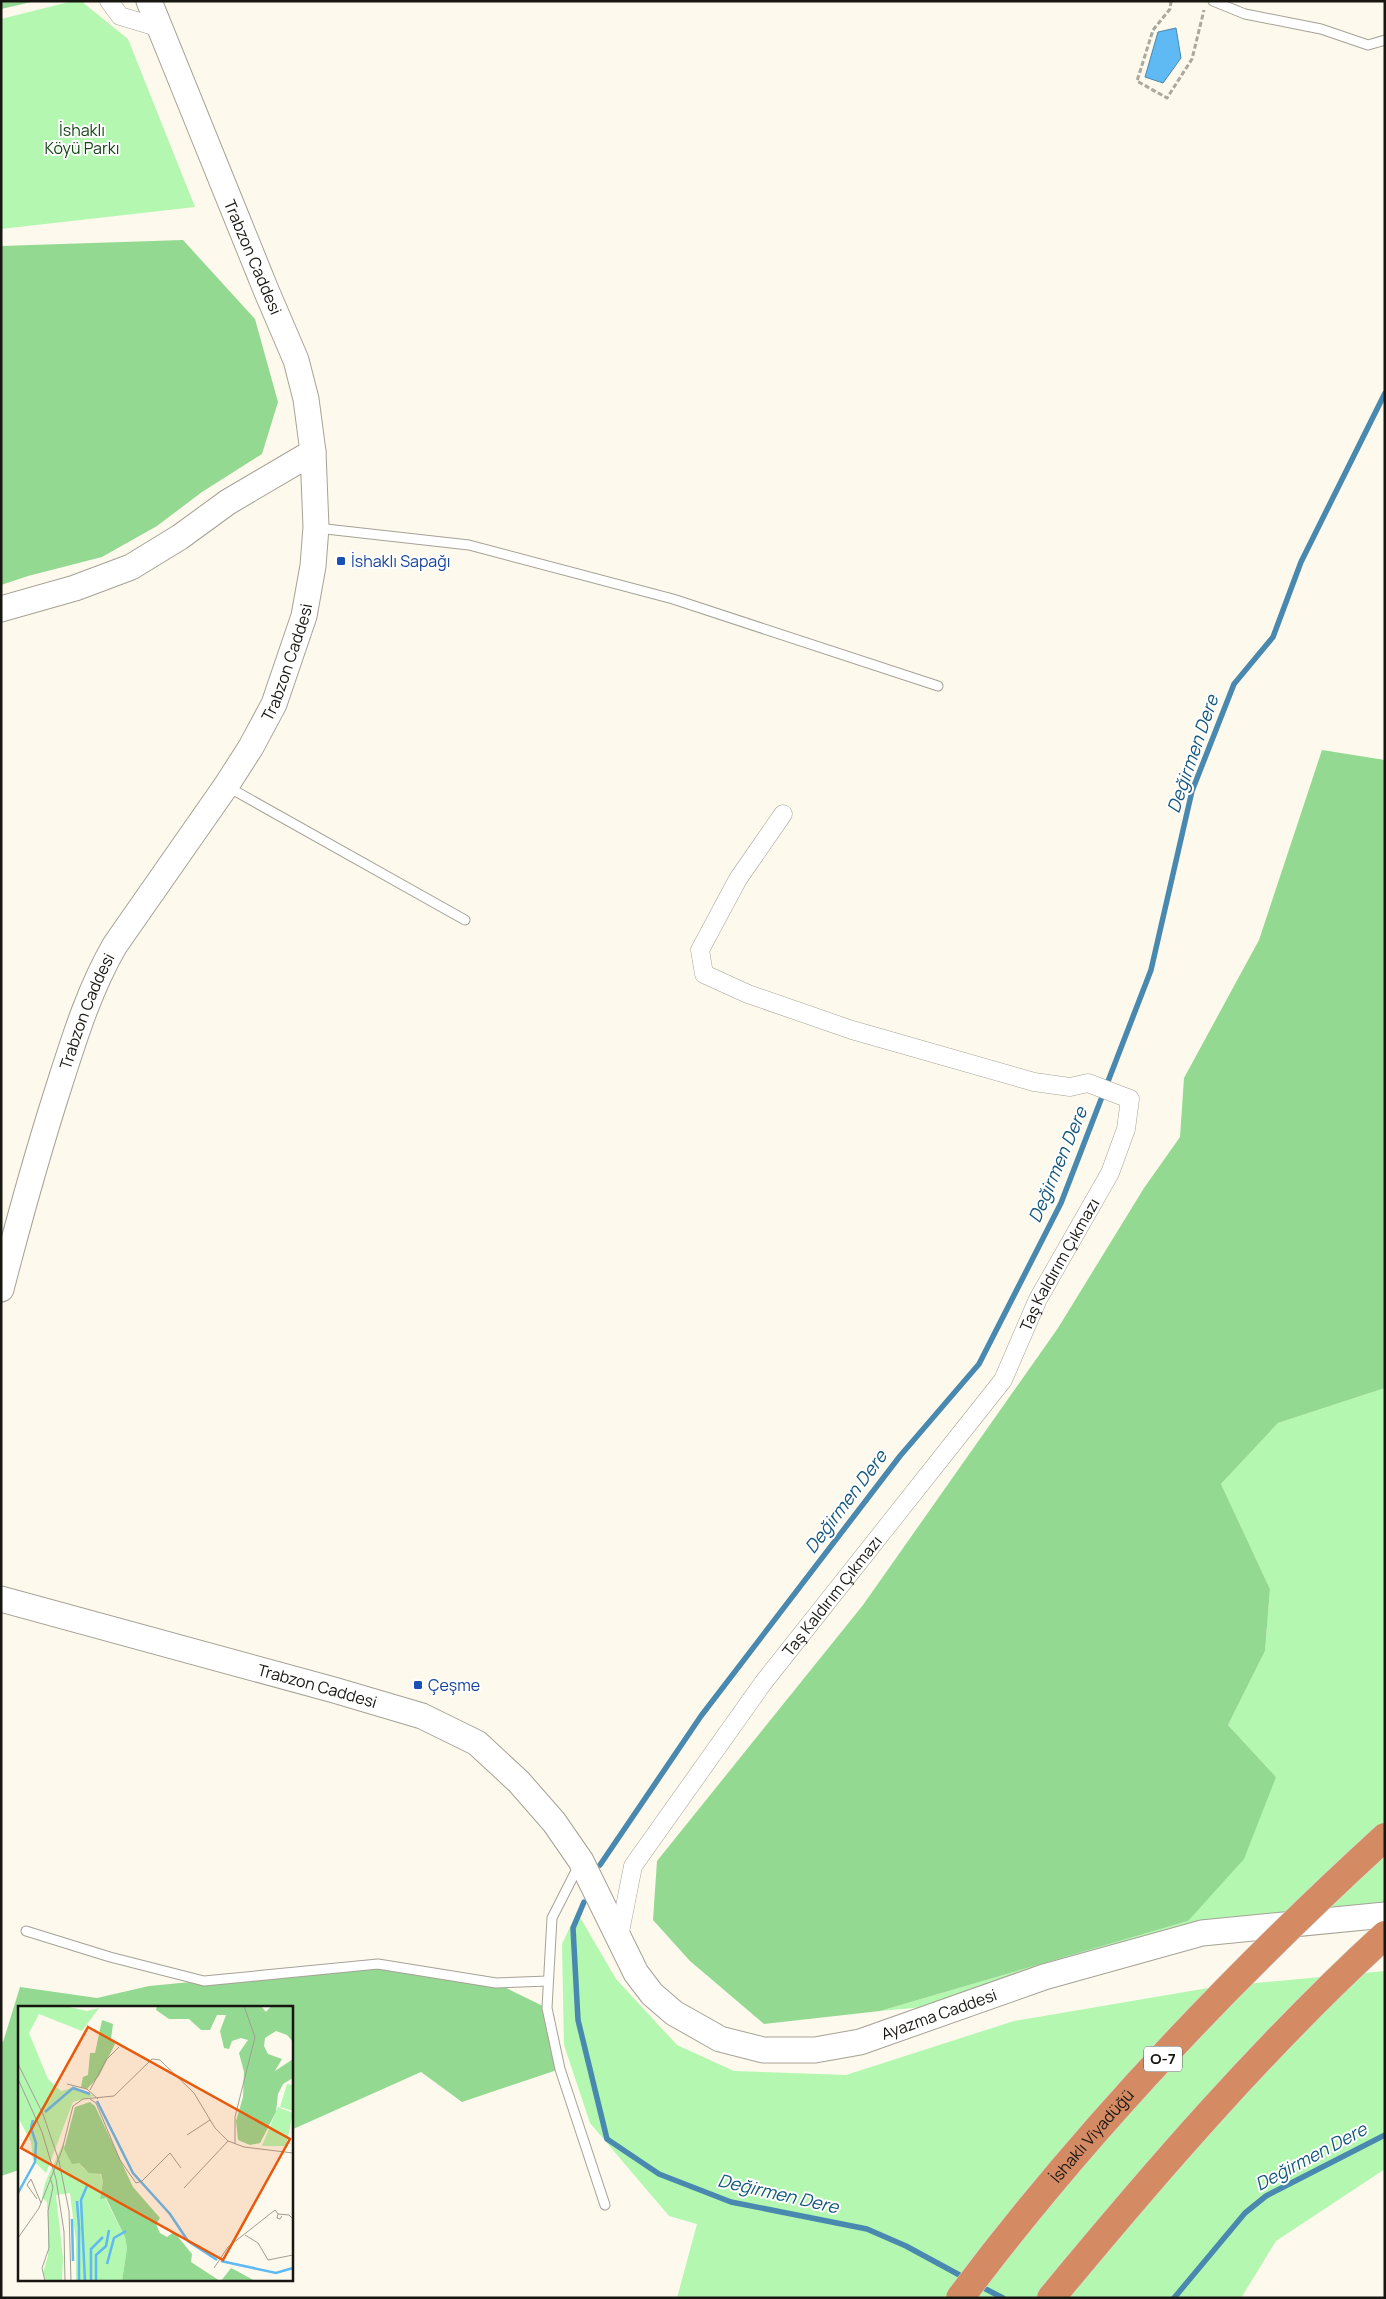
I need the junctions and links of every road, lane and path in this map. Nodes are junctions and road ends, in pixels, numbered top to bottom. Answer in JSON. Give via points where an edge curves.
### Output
{"nodes":[{"id":1,"x":109,"y":1,"type":"edge"},
{"id":2,"x":149,"y":1,"type":"edge"},
{"id":3,"x":1171,"y":1,"type":"edge"},
{"id":4,"x":1207,"y":1,"type":"edge"},
{"id":5,"x":1213,"y":1,"type":"edge"},
{"id":6,"x":160,"y":28,"type":"junction"},
{"id":7,"x":1385,"y":40,"type":"edge"},
{"id":8,"x":313,"y":452,"type":"junction"},
{"id":9,"x":316,"y":527,"type":"junction"},
{"id":10,"x":1,"y":609,"type":"edge"},
{"id":11,"x":938,"y":686,"type":"dead end"},
{"id":12,"x":226,"y":786,"type":"junction"},
{"id":13,"x":783,"y":814,"type":"dead end"},
{"id":14,"x":466,"y":920,"type":"dead end"},
{"id":15,"x":1,"y":1289,"type":"edge"},
{"id":16,"x":1,"y":1599,"type":"edge"},
{"id":17,"x":1385,"y":1837,"type":"edge"},
{"id":18,"x":581,"y":1861,"type":"junction"},
{"id":19,"x":1385,"y":1915,"type":"edge"},
{"id":20,"x":26,"y":1931,"type":"dead end"},
{"id":21,"x":1385,"y":1935,"type":"edge"},
{"id":22,"x":618,"y":1937,"type":"junction"},
{"id":23,"x":548,"y":1981,"type":"junction"},
{"id":24,"x":605,"y":2205,"type":"dead end"},
{"id":25,"x":960,"y":2298,"type":"edge"},
{"id":26,"x":1052,"y":2298,"type":"edge"}],
"edges":[{"from":1,"to":6,"type":"street","via":[[120,16]]},
{"from":2,"to":6,"type":"street","name":"Trabzon Caddesi"},
{"from":3,"to":4,"type":"path","via":[[1170,9],[1153,30],[1138,81],[1167,98],[1192,60]]},
{"from":5,"to":7,"type":"lane","via":[[1245,14],[1321,29],[1368,45]]},
{"from":6,"to":8,"type":"street","name":"Trabzon Caddesi","via":[[296,360],[306,399]]},
{"from":8,"to":9,"type":"street","name":"Trabzon Caddesi"},
{"from":8,"to":10,"type":"street","via":[[228,502],[131,567]]},
{"from":9,"to":11,"type":"lane","via":[[469,545],[673,599]]},
{"from":9,"to":12,"type":"street","name":"Trabzon Caddesi","via":[[304,616],[290,661],[274,704]]},
{"from":12,"to":14,"type":"lane"},
{"from":12,"to":15,"type":"street","name":"Trabzon Caddesi","via":[[102,968],[38,1151]]},
{"from":13,"to":22,"type":"street","name":"Taş Kaldırım Çıkmazı","via":[[738,879],[700,950],[704,974],[748,994],[852,1030],[1034,1082],[1070,1087],[1088,1083],[1130,1099],[1126,1129],[1110,1173],[1038,1299],[1003,1380],[763,1683],[633,1866]]},
{"from":16,"to":18,"type":"street","name":"Trabzon Caddesi","via":[[422,1716],[477,1743],[512,1775],[554,1822]]},
{"from":17,"to":25,"type":"highway","name":"İshaklı Viyadüğü","number":"O-7","bridge":true,"via":[[1313,1903],[1196,2022],[1084,2145]]},
{"from":18,"to":22,"type":"street","name":"Ayazma Caddesi"},
{"from":18,"to":23,"type":"lane","via":[[552,1918]]},
{"from":19,"to":22,"type":"street","name":"Ayazma Caddesi","via":[[1202,1933],[1044,1977],[860,2042],[815,2050],[763,2050],[720,2039],[674,2013],[652,1994],[636,1973]]},
{"from":20,"to":23,"type":"lane","via":[[204,1981],[378,1964],[496,1983]]},
{"from":21,"to":26,"type":"highway","via":[[1249,2071],[1138,2192]]},
{"from":23,"to":24,"type":"lane","via":[[547,2008],[560,2069]]}]}
